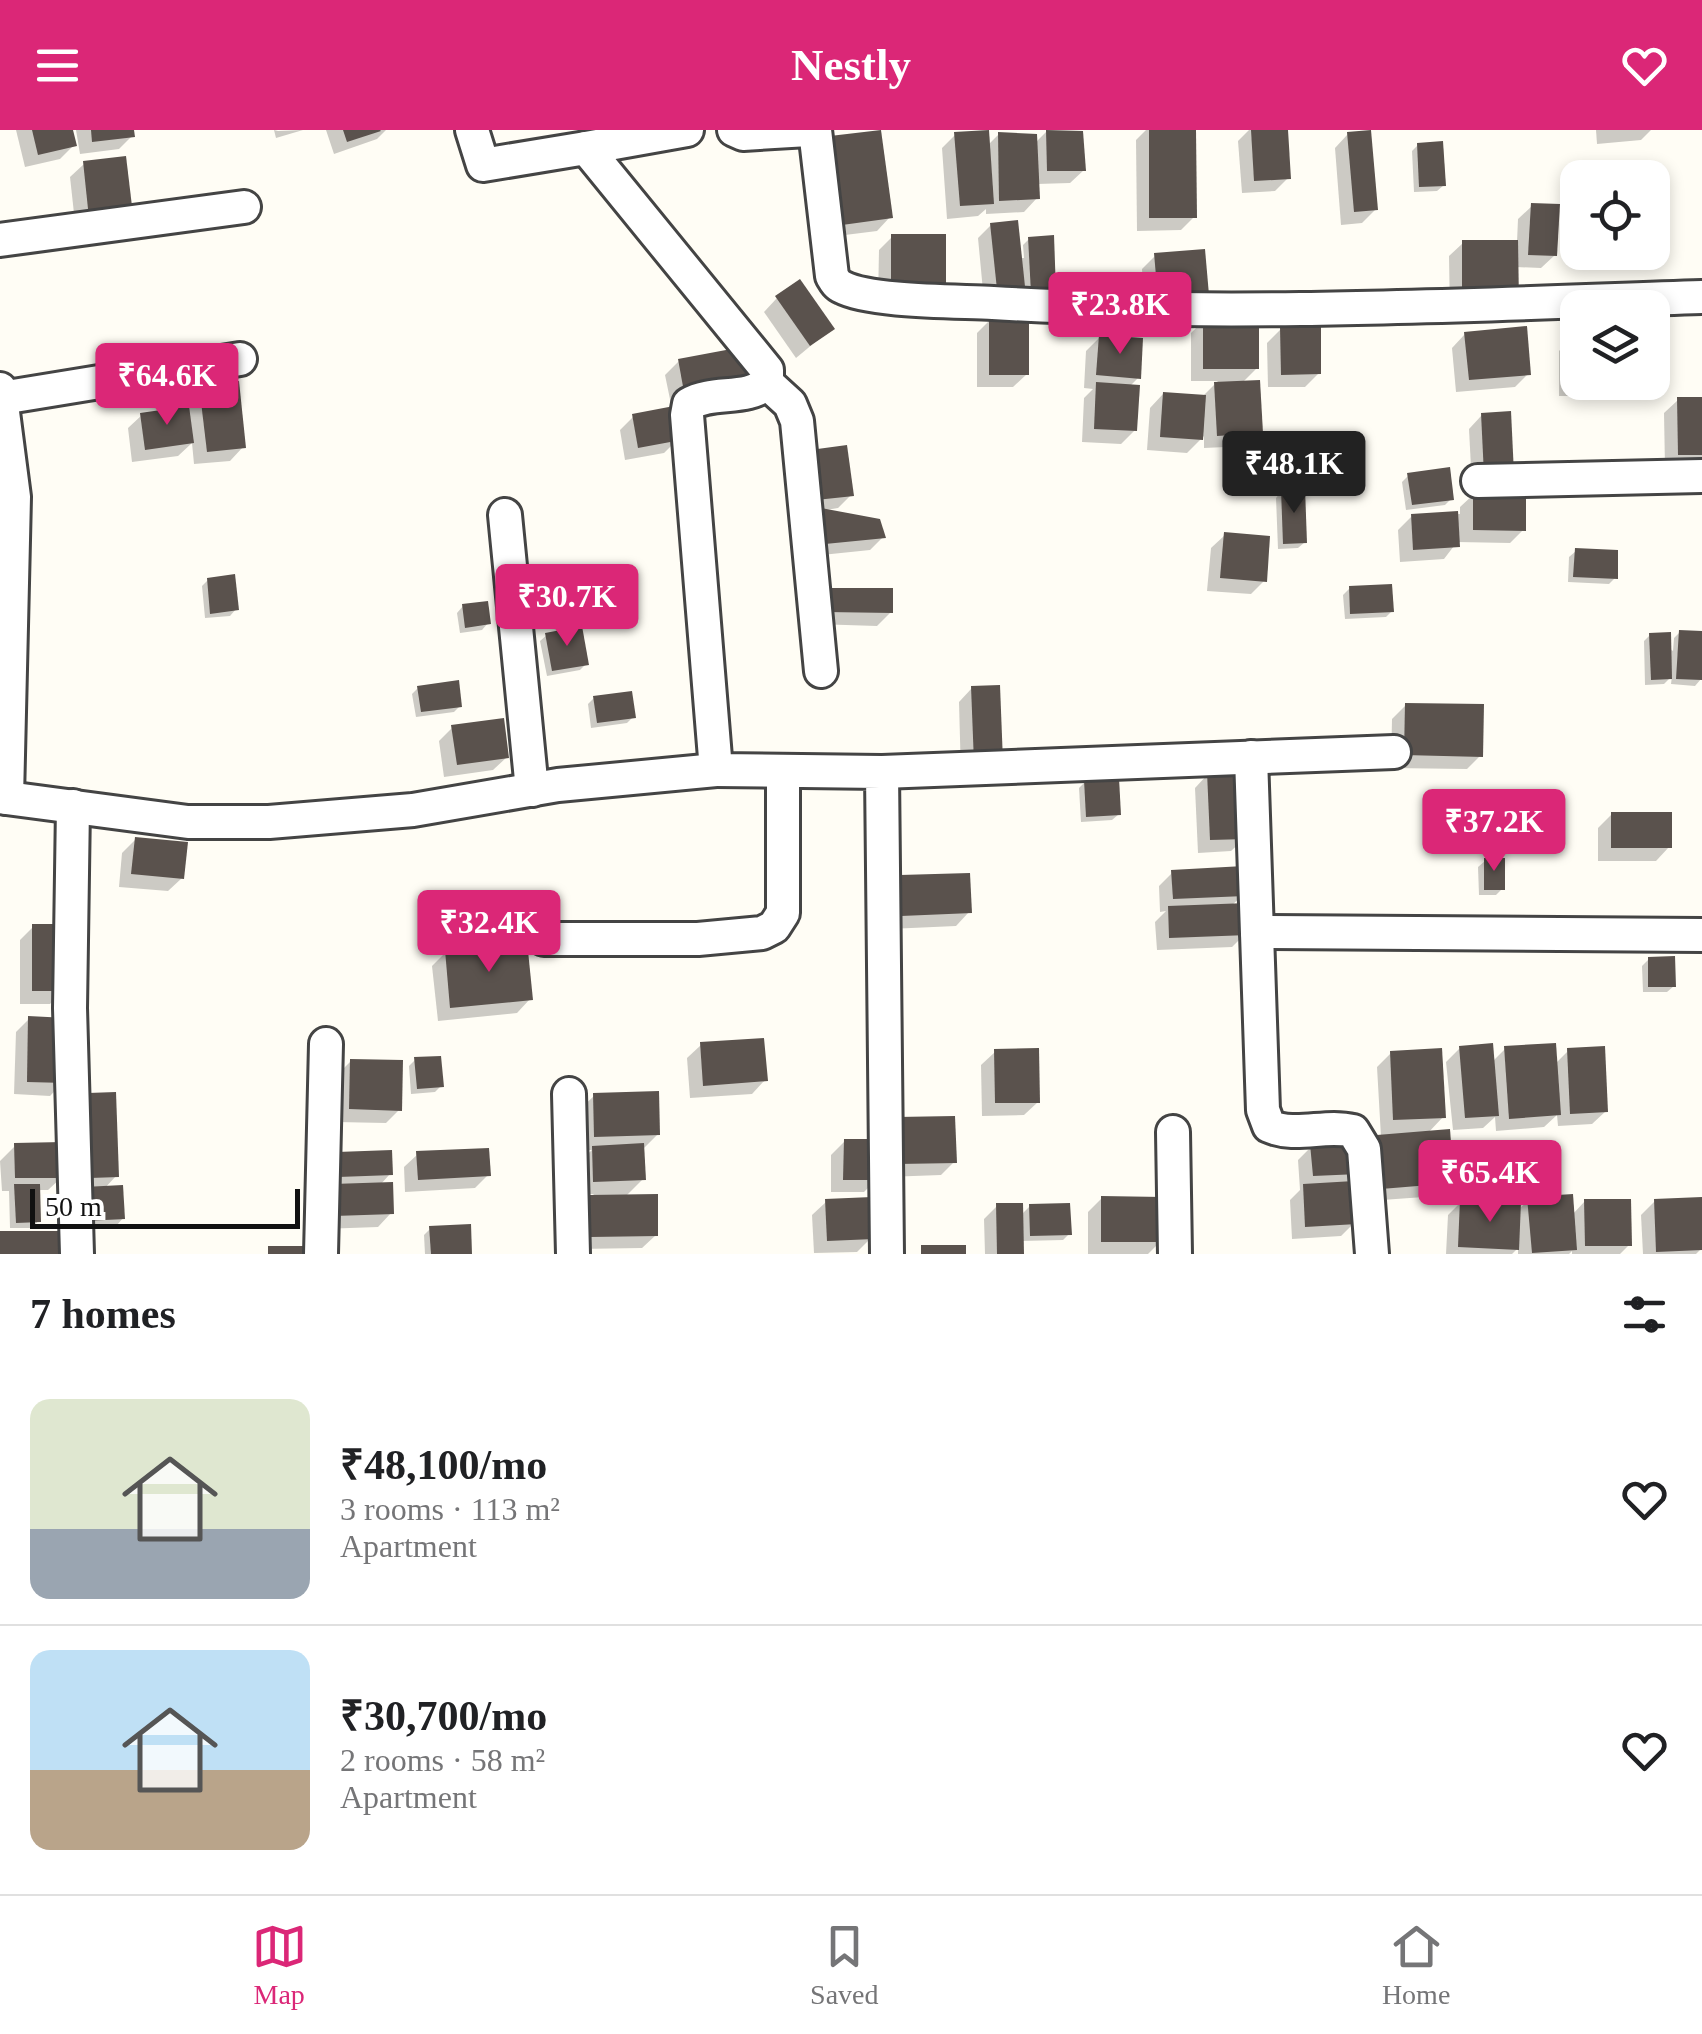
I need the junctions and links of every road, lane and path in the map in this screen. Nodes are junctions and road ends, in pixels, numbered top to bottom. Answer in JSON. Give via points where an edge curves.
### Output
{"nodes":[{"id":1,"x":472,"y":130,"type":"edge"},
{"id":2,"x":687,"y":130,"type":"edge"},
{"id":3,"x":734,"y":130,"type":"edge"},
{"id":4,"x":812,"y":130,"type":"edge"},
{"id":5,"x":586,"y":148,"type":"junction"},
{"id":6,"x":244,"y":206,"type":"dead end"},
{"id":7,"x":0,"y":240,"type":"edge"},
{"id":8,"x":1702,"y":297,"type":"edge"},
{"id":9,"x":240,"y":359,"type":"dead end"},
{"id":10,"x":767,"y":382,"type":"junction"},
{"id":11,"x":1,"y":394,"type":"edge"},
{"id":12,"x":1702,"y":476,"type":"edge"},
{"id":13,"x":1478,"y":481,"type":"dead end"},
{"id":14,"x":505,"y":514,"type":"dead end"},
{"id":15,"x":820,"y":671,"type":"dead end"},
{"id":16,"x":1394,"y":752,"type":"dead end"},
{"id":17,"x":1251,"y":758,"type":"junction"},
{"id":18,"x":716,"y":770,"type":"junction"},
{"id":19,"x":783,"y":770,"type":"junction"},
{"id":20,"x":882,"y":772,"type":"junction"},
{"id":21,"x":532,"y":790,"type":"junction"},
{"id":22,"x":4,"y":797,"type":"edge"},
{"id":23,"x":73,"y":806,"type":"junction"},
{"id":24,"x":1257,"y":932,"type":"junction"},
{"id":25,"x":1702,"y":935,"type":"edge"},
{"id":26,"x":544,"y":939,"type":"dead end"},
{"id":27,"x":326,"y":1044,"type":"dead end"},
{"id":28,"x":569,"y":1094,"type":"dead end"},
{"id":29,"x":1174,"y":1132,"type":"dead end"},
{"id":30,"x":76,"y":1254,"type":"edge"},
{"id":31,"x":321,"y":1254,"type":"edge"},
{"id":32,"x":573,"y":1254,"type":"edge"},
{"id":33,"x":887,"y":1254,"type":"edge"},
{"id":34,"x":1175,"y":1254,"type":"edge"},
{"id":35,"x":1372,"y":1254,"type":"edge"}],
"edges":[{"from":1,"to":5,"type":"street","via":[[484,165]]},
{"from":2,"to":5,"type":"street"},
{"from":3,"to":4,"type":"street"},
{"from":4,"to":8,"type":"street","via":[[832,276],[839,286],[859,292],[1104,310]]},
{"from":5,"to":10,"type":"street","via":[[767,370]]},
{"from":6,"to":7,"type":"street"},
{"from":9,"to":11,"type":"street"},
{"from":10,"to":15,"type":"street","via":[[797,421]]},
{"from":10,"to":18,"type":"street","via":[[759,390],[689,404]]},
{"from":11,"to":22,"type":"street","via":[[14,497]]},
{"from":12,"to":13,"type":"street"},
{"from":14,"to":21,"type":"street"},
{"from":16,"to":17,"type":"street"},
{"from":17,"to":20,"type":"street"},
{"from":17,"to":24,"type":"street"},
{"from":18,"to":19,"type":"street"},
{"from":18,"to":21,"type":"street"},
{"from":19,"to":20,"type":"street"},
{"from":19,"to":26,"type":"street","via":[[783,913],[774,927],[698,939]]},
{"from":20,"to":33,"type":"street"},
{"from":21,"to":23,"type":"street","via":[[412,810],[269,822],[188,822]]},
{"from":22,"to":23,"type":"street"},
{"from":23,"to":30,"type":"street"},
{"from":24,"to":25,"type":"street"},
{"from":24,"to":35,"type":"street","via":[[1263,1110],[1270,1126],[1284,1132],[1335,1126],[1353,1131],[1364,1149]]},
{"from":27,"to":31,"type":"street"},
{"from":28,"to":32,"type":"street"},
{"from":29,"to":34,"type":"street"}]}
